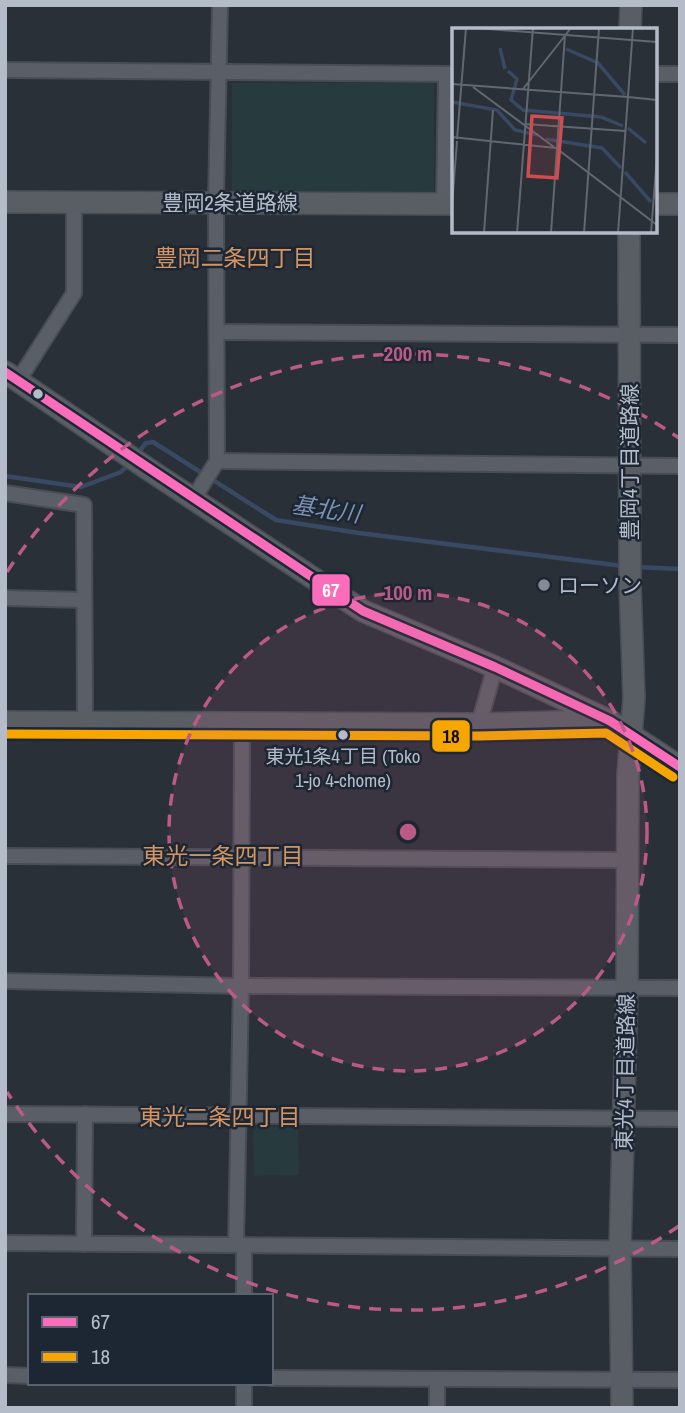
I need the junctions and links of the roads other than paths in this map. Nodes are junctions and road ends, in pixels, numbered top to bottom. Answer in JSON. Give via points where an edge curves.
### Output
{"nodes":[{"id":1,"x":220,"y":5,"type":"edge"},
{"id":2,"x":631,"y":5,"type":"edge"},
{"id":3,"x":630,"y":28,"type":"edge"},
{"id":4,"x":5,"y":70,"type":"edge"},
{"id":5,"x":218,"y":72,"type":"junction"},
{"id":6,"x":450,"y":74,"type":"edge"},
{"id":7,"x":657,"y":74,"type":"edge"},
{"id":8,"x":680,"y":75,"type":"edge"},
{"id":9,"x":74,"y":201,"type":"junction"},
{"id":10,"x":216,"y":201,"type":"junction"},
{"id":11,"x":5,"y":202,"type":"edge"},
{"id":12,"x":449,"y":204,"type":"edge"},
{"id":13,"x":657,"y":204,"type":"edge"},
{"id":14,"x":680,"y":204,"type":"edge"},
{"id":15,"x":629,"y":233,"type":"edge"},
{"id":16,"x":218,"y":331,"type":"junction"},
{"id":17,"x":629,"y":335,"type":"junction"},
{"id":18,"x":680,"y":335,"type":"edge"},
{"id":19,"x":11,"y":376,"type":"edge"},
{"id":20,"x":629,"y":466,"type":"junction"},
{"id":21,"x":680,"y":466,"type":"edge"},
{"id":22,"x":207,"y":478,"type":"junction"},
{"id":23,"x":5,"y":493,"type":"edge"},
{"id":24,"x":5,"y":598,"type":"edge"},
{"id":25,"x":84,"y":600,"type":"junction"},
{"id":26,"x":495,"y":667,"type":"junction"},
{"id":27,"x":610,"y":721,"type":"junction"},
{"id":28,"x":5,"y":722,"type":"edge"},
{"id":29,"x":85,"y":722,"type":"junction"},
{"id":30,"x":242,"y":723,"type":"junction"},
{"id":31,"x":479,"y":724,"type":"junction"},
{"id":32,"x":631,"y":736,"type":"junction"},
{"id":33,"x":680,"y":767,"type":"edge"},
{"id":34,"x":5,"y":856,"type":"edge"},
{"id":35,"x":242,"y":858,"type":"junction"},
{"id":36,"x":629,"y":860,"type":"junction"},
{"id":37,"x":5,"y":981,"type":"edge"},
{"id":38,"x":241,"y":986,"type":"junction"},
{"id":39,"x":627,"y":988,"type":"junction"},
{"id":40,"x":680,"y":988,"type":"edge"},
{"id":41,"x":5,"y":1114,"type":"edge"},
{"id":42,"x":85,"y":1114,"type":"junction"},
{"id":43,"x":238,"y":1115,"type":"junction"},
{"id":44,"x":623,"y":1119,"type":"junction"},
{"id":45,"x":680,"y":1119,"type":"edge"},
{"id":46,"x":5,"y":1243,"type":"edge"},
{"id":47,"x":84,"y":1244,"type":"junction"},
{"id":48,"x":240,"y":1245,"type":"junction"},
{"id":49,"x":620,"y":1249,"type":"junction"},
{"id":50,"x":680,"y":1249,"type":"edge"},
{"id":51,"x":244,"y":1294,"type":"edge"},
{"id":52,"x":5,"y":1376,"type":"edge"},
{"id":53,"x":28,"y":1376,"type":"edge"},
{"id":54,"x":273,"y":1378,"type":"edge"},
{"id":55,"x":437,"y":1380,"type":"junction"},
{"id":56,"x":622,"y":1380,"type":"junction"},
{"id":57,"x":680,"y":1380,"type":"edge"},
{"id":58,"x":244,"y":1385,"type":"edge"},
{"id":59,"x":244,"y":1408,"type":"edge"},
{"id":60,"x":437,"y":1408,"type":"edge"},
{"id":61,"x":622,"y":1408,"type":"edge"}],
"edges":[{"from":1,"to":5,"type":"street"},
{"from":2,"to":3,"type":"street"},
{"from":4,"to":5,"type":"street"},
{"from":5,"to":6,"type":"street"},
{"from":5,"to":10,"type":"street"},
{"from":6,"to":12,"type":"street"},
{"from":7,"to":8,"type":"street"},
{"from":9,"to":10,"type":"street","name":"豊岡2条道路線"},
{"from":9,"to":11,"type":"street","name":"豊岡2条道路線"},
{"from":9,"to":19,"type":"street","via":[[74,293]]},
{"from":10,"to":12,"type":"street","name":"豊岡2条道路線"},
{"from":10,"to":16,"type":"street"},
{"from":13,"to":14,"type":"street"},
{"from":15,"to":17,"type":"street","name":"豊岡4丁目道路線"},
{"from":16,"to":17,"type":"street"},
{"from":16,"to":22,"type":"street"},
{"from":17,"to":18,"type":"street"},
{"from":17,"to":20,"type":"street","name":"豊岡4丁目道路線"},
{"from":19,"to":22,"type":"street","via":[[148,469]]},
{"from":20,"to":21,"type":"street"},
{"from":20,"to":22,"type":"street"},
{"from":20,"to":32,"type":"street","name":"豊岡4丁目道路線"},
{"from":22,"to":26,"type":"street","via":[[363,611]]},
{"from":23,"to":25,"type":"street","via":[[84,505]]},
{"from":24,"to":25,"type":"street"},
{"from":25,"to":29,"type":"street"},
{"from":26,"to":27,"type":"street"},
{"from":26,"to":31,"type":"street"},
{"from":27,"to":31,"type":"street"},
{"from":27,"to":32,"type":"street"},
{"from":28,"to":29,"type":"street"},
{"from":29,"to":30,"type":"street"},
{"from":30,"to":31,"type":"street"},
{"from":30,"to":35,"type":"street"},
{"from":32,"to":33,"type":"street"},
{"from":32,"to":36,"type":"street","name":"東光4丁目道路線"},
{"from":34,"to":35,"type":"street"},
{"from":35,"to":36,"type":"street"},
{"from":35,"to":38,"type":"street"},
{"from":36,"to":39,"type":"street","name":"東光4丁目道路線"},
{"from":37,"to":38,"type":"street"},
{"from":38,"to":39,"type":"street"},
{"from":38,"to":43,"type":"street"},
{"from":39,"to":40,"type":"street"},
{"from":39,"to":44,"type":"street","name":"東光4丁目道路線"},
{"from":41,"to":42,"type":"street"},
{"from":42,"to":43,"type":"street"},
{"from":42,"to":47,"type":"street"},
{"from":43,"to":44,"type":"street"},
{"from":43,"to":48,"type":"street"},
{"from":44,"to":45,"type":"street"},
{"from":44,"to":49,"type":"street","name":"東光4丁目道路線"},
{"from":46,"to":47,"type":"street"},
{"from":47,"to":48,"type":"street"},
{"from":48,"to":49,"type":"street"},
{"from":48,"to":51,"type":"street"},
{"from":49,"to":50,"type":"street"},
{"from":49,"to":56,"type":"street","name":"東光4丁目道路線"},
{"from":52,"to":53,"type":"street"},
{"from":54,"to":55,"type":"street"},
{"from":55,"to":56,"type":"street"},
{"from":55,"to":60,"type":"street"},
{"from":56,"to":57,"type":"street"},
{"from":56,"to":61,"type":"street","name":"東光4丁目道路線"},
{"from":58,"to":59,"type":"street"}]}
